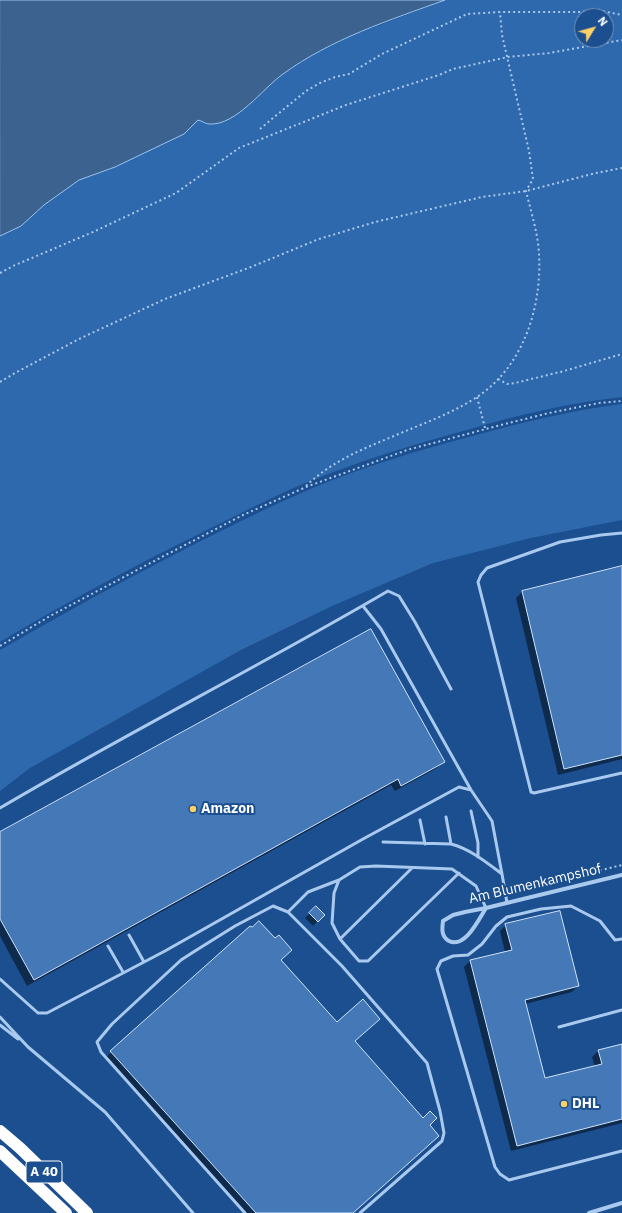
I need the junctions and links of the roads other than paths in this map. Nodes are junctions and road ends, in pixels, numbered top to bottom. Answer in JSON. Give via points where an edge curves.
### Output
{"nodes":[{"id":1,"x":622,"y":533,"type":"edge"},
{"id":2,"x":363,"y":606,"type":"junction"},
{"id":3,"x":451,"y":689,"type":"dead end"},
{"id":4,"x":622,"y":773,"type":"edge"},
{"id":5,"x":471,"y":790,"type":"junction"},
{"id":6,"x":0,"y":808,"type":"edge"},
{"id":7,"x":471,"y":811,"type":"dead end"},
{"id":8,"x":446,"y":817,"type":"dead end"},
{"id":9,"x":420,"y":820,"type":"dead end"},
{"id":10,"x":383,"y":842,"type":"dead end"},
{"id":11,"x":425,"y":844,"type":"junction"},
{"id":12,"x":451,"y":844,"type":"junction"},
{"id":13,"x":478,"y":857,"type":"junction"},
{"id":14,"x":412,"y":868,"type":"junction"},
{"id":15,"x":459,"y":873,"type":"junction"},
{"id":16,"x":502,"y":874,"type":"junction"},
{"id":17,"x":622,"y":875,"type":"edge"},
{"id":18,"x":339,"y":880,"type":"junction"},
{"id":19,"x":507,"y":903,"type":"junction"},
{"id":20,"x":486,"y":908,"type":"junction"},
{"id":21,"x":288,"y":912,"type":"junction"},
{"id":22,"x":129,"y":935,"type":"dead end"},
{"id":23,"x":340,"y":939,"type":"junction"},
{"id":24,"x":622,"y":939,"type":"edge"},
{"id":25,"x":108,"y":946,"type":"dead end"},
{"id":26,"x":144,"y":962,"type":"junction"},
{"id":27,"x":123,"y":972,"type":"junction"},
{"id":28,"x":0,"y":979,"type":"edge"},
{"id":29,"x":622,"y":1010,"type":"edge"},
{"id":30,"x":0,"y":1017,"type":"edge"},
{"id":31,"x":0,"y":1025,"type":"edge"},
{"id":32,"x":559,"y":1027,"type":"dead end"},
{"id":33,"x":28,"y":1047,"type":"junction"},
{"id":34,"x":0,"y":1131,"type":"edge"},
{"id":35,"x":0,"y":1151,"type":"edge"},
{"id":36,"x":622,"y":1151,"type":"edge"},
{"id":37,"x":622,"y":1203,"type":"edge"},
{"id":38,"x":66,"y":1213,"type":"edge"},
{"id":39,"x":87,"y":1213,"type":"edge"},
{"id":40,"x":193,"y":1213,"type":"edge"},
{"id":41,"x":245,"y":1213,"type":"edge"},
{"id":42,"x":360,"y":1213,"type":"edge"},
{"id":43,"x":588,"y":1213,"type":"edge"}],
"edges":[{"from":1,"to":4,"type":"lane","via":[[560,542],[487,568],[478,582],[531,792],[534,794]]},
{"from":2,"to":3,"type":"lane","via":[[388,591],[399,596]]},
{"from":2,"to":5,"type":"lane","via":[[385,635]]},
{"from":2,"to":6,"type":"lane"},
{"from":5,"to":16,"type":"lane","via":[[492,821]]},
{"from":5,"to":26,"type":"lane","via":[[459,786]]},
{"from":7,"to":13,"type":"lane","via":[[478,843]]},
{"from":8,"to":12,"type":"lane"},
{"from":9,"to":11,"type":"lane"},
{"from":10,"to":11,"type":"lane"},
{"from":11,"to":12,"type":"lane"},
{"from":12,"to":13,"type":"lane"},
{"from":13,"to":16,"type":"lane"},
{"from":14,"to":15,"type":"lane","via":[[452,869]]},
{"from":14,"to":18,"type":"lane","via":[[360,867]]},
{"from":14,"to":23,"type":"lane"},
{"from":15,"to":20,"type":"lane","via":[[476,886]]},
{"from":15,"to":23,"type":"lane","via":[[368,961],[359,960]]},
{"from":16,"to":19,"type":"lane"},
{"from":17,"to":19,"type":"street","name":"Am Blumenkampshof"},
{"from":18,"to":21,"type":"lane","via":[[308,892]]},
{"from":18,"to":23,"type":"lane","via":[[334,892],[332,923]]},
{"from":19,"to":20,"type":"street","name":"Am Blumenkampshof"},
{"from":20,"to":20,"type":"street","name":"Am Blumenkampshof","via":[[475,927],[464,938],[452,942],[445,939],[442,932],[443,921],[453,915]]},
{"from":21,"to":41,"type":"lane","via":[[273,906],[180,960],[112,1024],[97,1042],[102,1052]]},
{"from":21,"to":42,"type":"lane","via":[[342,966],[427,1063],[440,1111],[444,1133],[442,1141]]},
{"from":22,"to":26,"type":"lane"},
{"from":24,"to":36,"type":"lane","via":[[615,940],[600,920],[571,906],[541,908],[507,918],[468,955],[452,956],[441,961],[437,969],[495,1167],[500,1174],[509,1180]]},
{"from":25,"to":27,"type":"lane"},
{"from":26,"to":27,"type":"lane"},
{"from":27,"to":28,"type":"lane","via":[[46,1013],[38,1013]]},
{"from":29,"to":32,"type":"lane"},
{"from":30,"to":33,"type":"lane"},
{"from":31,"to":33,"type":"lane"},
{"from":33,"to":40,"type":"lane","via":[[105,1112]]},
{"from":34,"to":39,"type":"highway","number":"A 40"},
{"from":35,"to":38,"type":"highway","number":"A 40"},
{"from":37,"to":43,"type":"street"}]}
